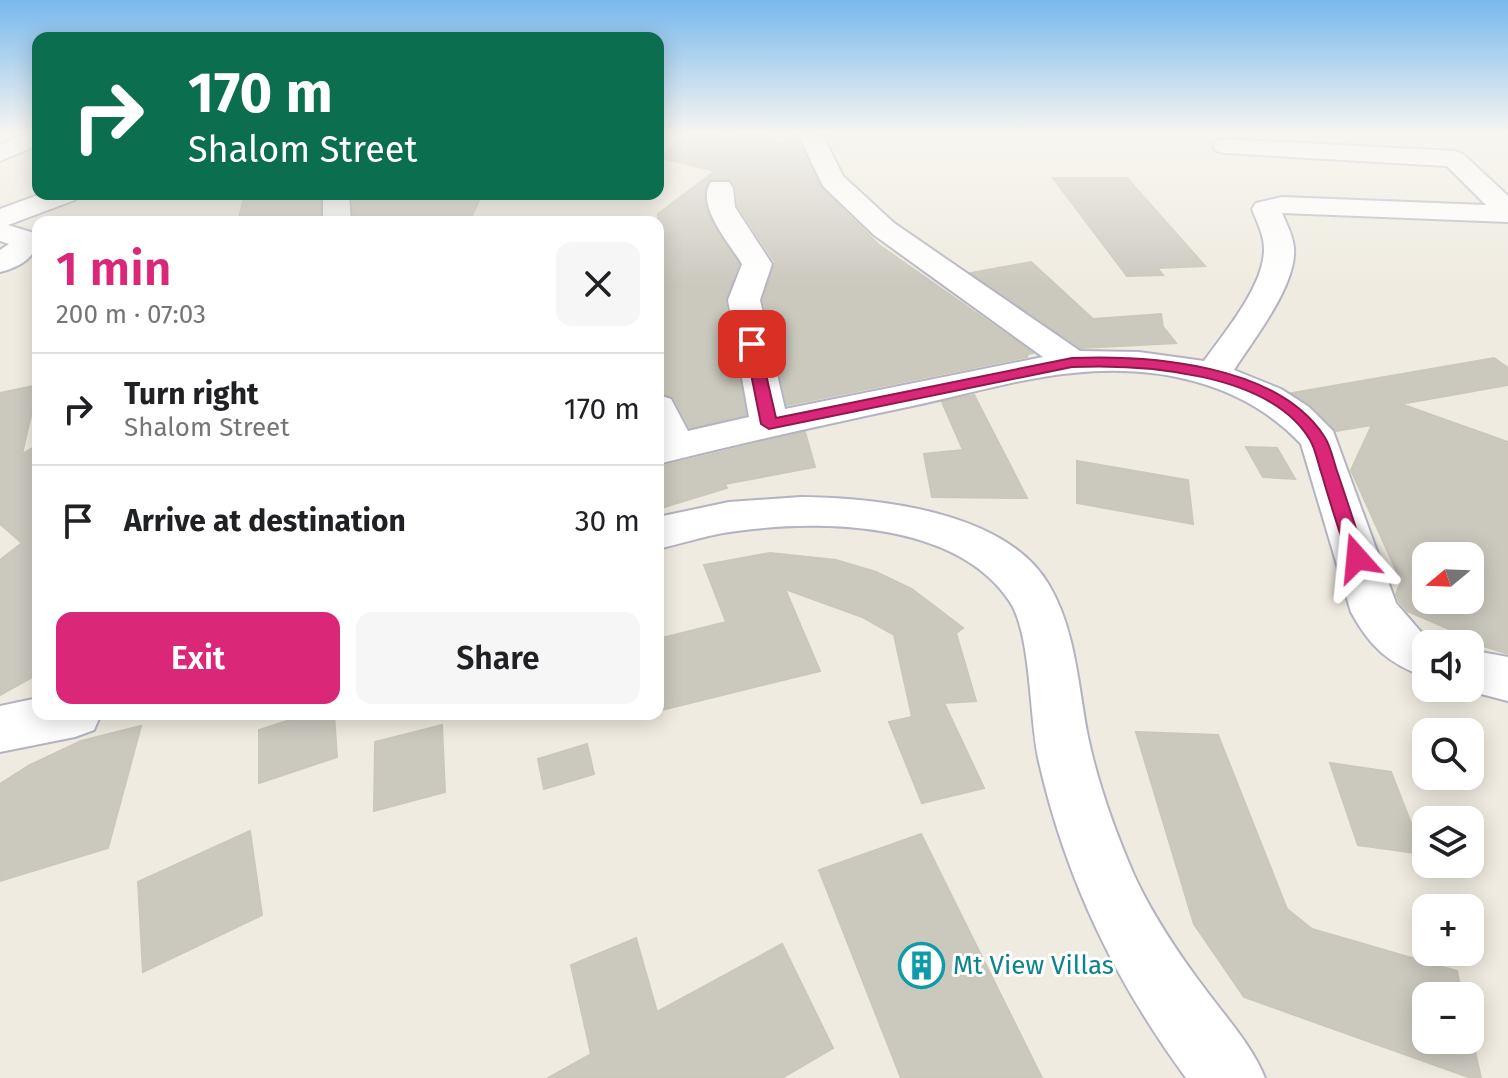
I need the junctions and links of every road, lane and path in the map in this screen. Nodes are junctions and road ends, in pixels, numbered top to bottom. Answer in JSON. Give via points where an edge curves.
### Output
{"nodes":[{"id":1,"x":836,"y":184,"type":"edge"},
{"id":2,"x":1480,"y":184,"type":"edge"},
{"id":3,"x":720,"y":188,"type":"dead end"},
{"id":4,"x":50,"y":200,"type":"edge"},
{"id":5,"x":1508,"y":212,"type":"edge"},
{"id":6,"x":0,"y":219,"type":"edge"},
{"id":7,"x":0,"y":232,"type":"edge"},
{"id":8,"x":0,"y":263,"type":"edge"},
{"id":9,"x":1072,"y":362,"type":"junction"},
{"id":10,"x":1212,"y":375,"type":"junction"},
{"id":11,"x":769,"y":424,"type":"junction"},
{"id":12,"x":666,"y":448,"type":"edge"},
{"id":13,"x":664,"y":532,"type":"edge"},
{"id":14,"x":1412,"y":650,"type":"edge"},
{"id":15,"x":1484,"y":674,"type":"edge"},
{"id":16,"x":1508,"y":679,"type":"edge"},
{"id":17,"x":38,"y":720,"type":"edge"},
{"id":18,"x":14,"y":724,"type":"edge"},
{"id":19,"x":1230,"y":1078,"type":"edge"}],
"edges":[{"from":1,"to":9,"type":"street","via":[[893,236]]},
{"from":2,"to":5,"type":"street"},
{"from":3,"to":11,"type":"street","via":[[721,207],[757,264],[744,300]]},
{"from":4,"to":6,"type":"street"},
{"from":5,"to":10,"type":"street","via":[[1282,205],[1266,209],[1278,238],[1279,257]]},
{"from":7,"to":8,"type":"street","via":[[27,240]]},
{"from":9,"to":10,"type":"street","via":[[1119,360]]},
{"from":9,"to":11,"type":"street"},
{"from":10,"to":14,"type":"street","via":[[1274,399],[1301,418],[1319,440],[1375,612]]},
{"from":11,"to":12,"type":"street"},
{"from":13,"to":19,"type":"street","via":[[727,517],[870,514],[953,533],[998,558],[1032,596],[1071,777],[1101,869],[1134,940]]},
{"from":15,"to":16,"type":"street"},
{"from":17,"to":18,"type":"street"}]}
